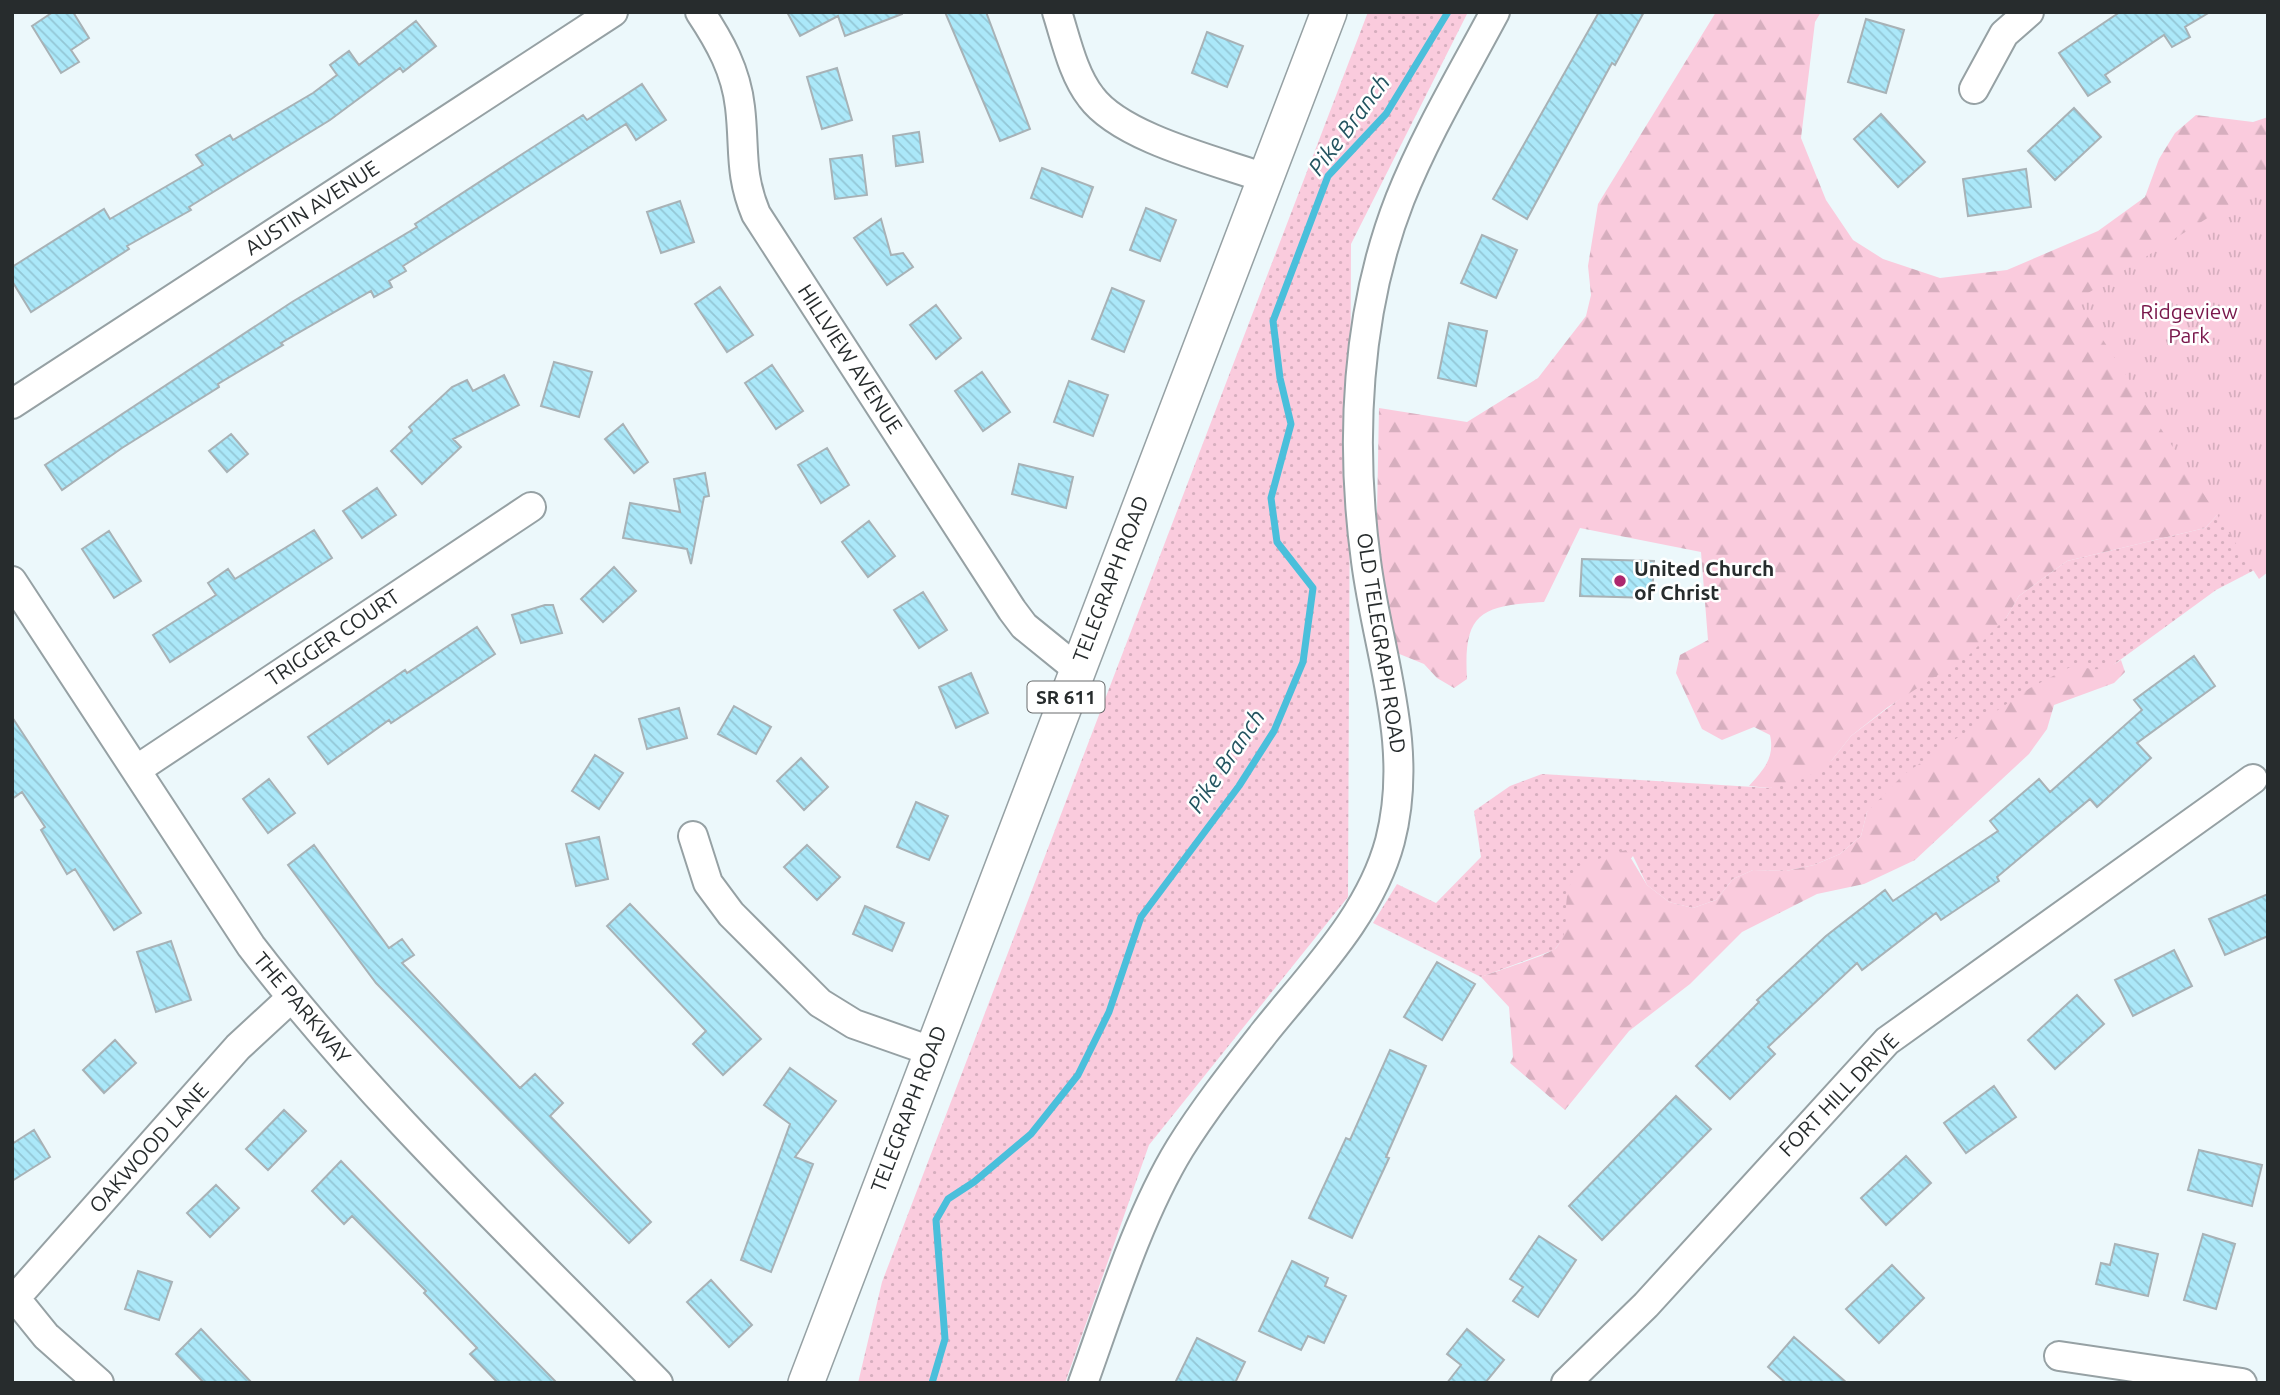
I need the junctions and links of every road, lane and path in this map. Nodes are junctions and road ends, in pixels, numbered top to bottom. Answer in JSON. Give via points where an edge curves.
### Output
{"nodes":[{"id":1,"x":612,"y":12,"type":"edge"},
{"id":2,"x":700,"y":12,"type":"edge"},
{"id":3,"x":1057,"y":12,"type":"edge"},
{"id":4,"x":1329,"y":12,"type":"edge"},
{"id":5,"x":1495,"y":12,"type":"edge"},
{"id":6,"x":2029,"y":12,"type":"edge"},
{"id":7,"x":1974,"y":89,"type":"dead end"},
{"id":8,"x":1265,"y":178,"type":"junction"},
{"id":9,"x":12,"y":404,"type":"edge"},
{"id":10,"x":531,"y":507,"type":"dead end"},
{"id":11,"x":12,"y":581,"type":"edge"},
{"id":12,"x":1077,"y":669,"type":"junction"},
{"id":13,"x":136,"y":770,"type":"junction"},
{"id":14,"x":2253,"y":779,"type":"dead end"},
{"id":15,"x":693,"y":836,"type":"dead end"},
{"id":16,"x":291,"y":998,"type":"junction"},
{"id":17,"x":931,"y":1051,"type":"junction"},
{"id":18,"x":13,"y":1298,"type":"edge"},
{"id":19,"x":2059,"y":1356,"type":"dead end"},
{"id":20,"x":99,"y":1383,"type":"edge"},
{"id":21,"x":658,"y":1383,"type":"edge"},
{"id":22,"x":806,"y":1383,"type":"edge"},
{"id":23,"x":1083,"y":1383,"type":"edge"},
{"id":24,"x":1566,"y":1383,"type":"edge"},
{"id":25,"x":2242,"y":1383,"type":"edge"}],
"edges":[{"from":1,"to":9,"type":"street","name":"AUSTIN AVENUE"},
{"from":2,"to":12,"type":"street","name":"HILLVIEW AVENUE","via":[[725,53],[736,85],[743,176],[756,214],[1012,610],[1024,626]]},
{"from":3,"to":8,"type":"street","via":[[1081,79],[1105,112],[1136,131]]},
{"from":4,"to":8,"type":"main road","name":"TELEGRAPH ROAD","number":"SR 611"},
{"from":5,"to":23,"type":"street","name":"OLD TELEGRAPH ROAD","via":[[1400,200],[1365,338],[1361,509],[1400,751],[1389,844],[1377,879],[1339,940],[1264,1032],[1179,1150],[1143,1227]]},
{"from":6,"to":7,"type":"street","via":[[2004,34]]},
{"from":8,"to":12,"type":"main road","name":"TELEGRAPH ROAD","number":"SR 611"},
{"from":10,"to":13,"type":"street","name":"TRIGGER COURT"},
{"from":11,"to":13,"type":"street","name":"THE PARKWAY"},
{"from":12,"to":17,"type":"main road","name":"TELEGRAPH ROAD","number":"SR 611"},
{"from":13,"to":16,"type":"street","name":"THE PARKWAY","via":[[251,946]]},
{"from":14,"to":24,"type":"street","name":"FORT HILL DRIVE","via":[[1887,1041],[1646,1305]]},
{"from":15,"to":17,"type":"street","via":[[708,883],[723,904],[820,1003],[854,1024]]},
{"from":16,"to":18,"type":"street","name":"OAKWOOD LANE","via":[[238,1047]]},
{"from":16,"to":21,"type":"street","name":"THE PARKWAY","via":[[385,1104]]},
{"from":17,"to":22,"type":"main road","name":"TELEGRAPH ROAD","number":"SR 611"},
{"from":18,"to":20,"type":"street","via":[[46,1336]]},
{"from":19,"to":25,"type":"street"}]}
